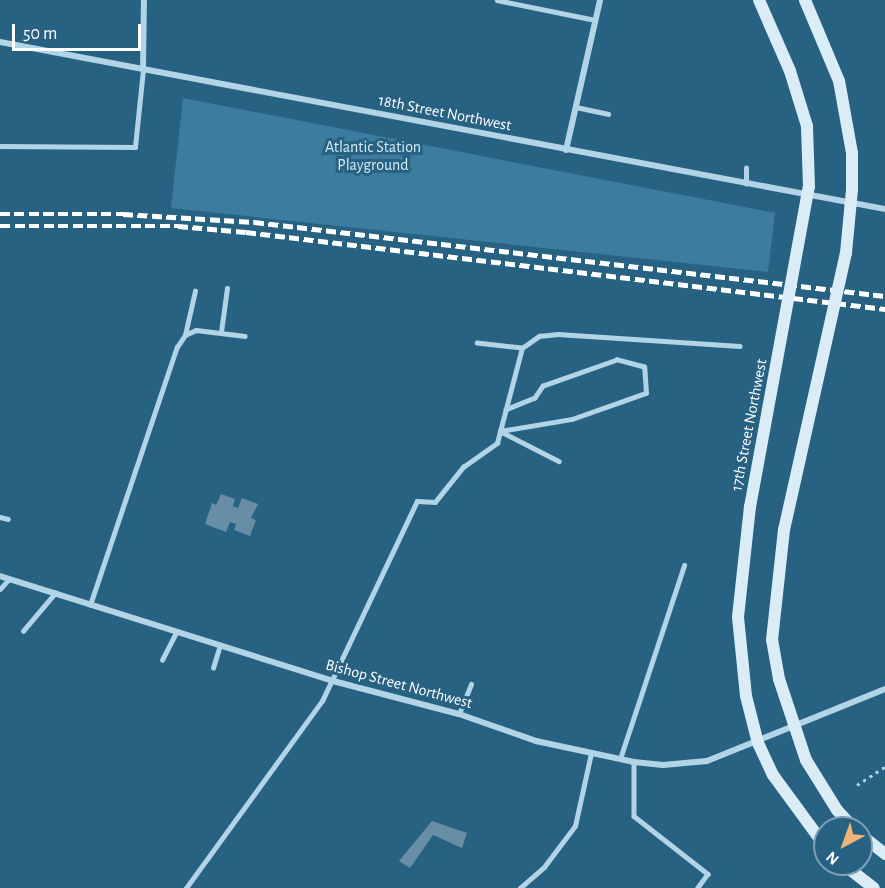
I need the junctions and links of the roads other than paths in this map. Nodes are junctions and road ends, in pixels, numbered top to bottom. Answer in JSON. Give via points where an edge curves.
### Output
{"nodes":[{"id":1,"x":144,"y":0,"type":"edge"},
{"id":2,"x":496,"y":0,"type":"edge"},
{"id":3,"x":600,"y":0,"type":"edge"},
{"id":4,"x":759,"y":0,"type":"edge"},
{"id":5,"x":805,"y":0,"type":"edge"},
{"id":6,"x":596,"y":20,"type":"junction"},
{"id":7,"x":0,"y":42,"type":"edge"},
{"id":8,"x":143,"y":69,"type":"junction"},
{"id":9,"x":576,"y":107,"type":"junction"},
{"id":10,"x":609,"y":114,"type":"dead end"},
{"id":11,"x":0,"y":146,"type":"edge"},
{"id":12,"x":566,"y":150,"type":"junction"},
{"id":13,"x":746,"y":168,"type":"dead end"},
{"id":14,"x":746,"y":184,"type":"junction"},
{"id":15,"x":885,"y":209,"type":"edge"},
{"id":16,"x":227,"y":288,"type":"dead end"},
{"id":17,"x":195,"y":291,"type":"dead end"},
{"id":18,"x":221,"y":332,"type":"junction"},
{"id":19,"x":185,"y":335,"type":"junction"},
{"id":20,"x":245,"y":336,"type":"dead end"},
{"id":21,"x":477,"y":343,"type":"dead end"},
{"id":22,"x":740,"y":346,"type":"dead end"},
{"id":23,"x":522,"y":348,"type":"junction"},
{"id":24,"x":506,"y":410,"type":"junction"},
{"id":25,"x":500,"y":431,"type":"junction"},
{"id":26,"x":559,"y":460,"type":"dead end"},
{"id":27,"x":0,"y":517,"type":"edge"},
{"id":28,"x":8,"y":519,"type":"dead end"},
{"id":29,"x":684,"y":565,"type":"dead end"},
{"id":30,"x":0,"y":576,"type":"edge"},
{"id":31,"x":9,"y":579,"type":"junction"},
{"id":32,"x":0,"y":589,"type":"edge"},
{"id":33,"x":55,"y":593,"type":"junction"},
{"id":34,"x":90,"y":605,"type":"junction"},
{"id":35,"x":23,"y":631,"type":"dead end"},
{"id":36,"x":176,"y":632,"type":"junction"},
{"id":37,"x":220,"y":645,"type":"junction"},
{"id":38,"x":162,"y":660,"type":"dead end"},
{"id":39,"x":213,"y":668,"type":"dead end"},
{"id":40,"x":333,"y":681,"type":"junction"},
{"id":41,"x":471,"y":684,"type":"dead end"},
{"id":42,"x":885,"y":689,"type":"edge"},
{"id":43,"x":459,"y":714,"type":"junction"},
{"id":44,"x":794,"y":729,"type":"junction"},
{"id":45,"x":758,"y":743,"type":"junction"},
{"id":46,"x":591,"y":753,"type":"junction"},
{"id":47,"x":620,"y":759,"type":"junction"},
{"id":48,"x":634,"y":762,"type":"junction"},
{"id":49,"x":843,"y":816,"type":"edge"},
{"id":50,"x":813,"y":831,"type":"edge"},
{"id":51,"x":873,"y":844,"type":"edge"},
{"id":52,"x":885,"y":854,"type":"edge"},
{"id":53,"x":858,"y":876,"type":"edge"},
{"id":54,"x":186,"y":888,"type":"edge"},
{"id":55,"x":520,"y":888,"type":"edge"},
{"id":56,"x":698,"y":888,"type":"edge"},
{"id":57,"x":874,"y":888,"type":"edge"}],
"edges":[{"from":1,"to":8,"type":"street"},
{"from":2,"to":6,"type":"lane"},
{"from":3,"to":6,"type":"street"},
{"from":4,"to":45,"type":"main road","name":"17th Street Northwest","bridge":true,"via":[[790,70],[807,126],[809,187],[750,507],[738,617],[746,696]]},
{"from":5,"to":44,"type":"main road","bridge":true,"via":[[839,81],[852,153],[852,190],[846,253],[784,530],[772,640]]},
{"from":6,"to":9,"type":"street"},
{"from":7,"to":8,"type":"street","name":"18th Street Northwest"},
{"from":8,"to":11,"type":"lane","via":[[135,147]]},
{"from":8,"to":12,"type":"street","name":"18th Street Northwest"},
{"from":9,"to":10,"type":"lane"},
{"from":9,"to":12,"type":"street"},
{"from":12,"to":14,"type":"street","name":"18th Street Northwest"},
{"from":13,"to":14,"type":"lane"},
{"from":14,"to":15,"type":"street","name":"18th Street Northwest"},
{"from":16,"to":18,"type":"lane"},
{"from":17,"to":19,"type":"lane"},
{"from":18,"to":19,"type":"lane","via":[[196,330]]},
{"from":18,"to":20,"type":"lane"},
{"from":19,"to":34,"type":"lane","via":[[167,372]]},
{"from":21,"to":23,"type":"lane"},
{"from":22,"to":23,"type":"lane","via":[[558,334],[539,336]]},
{"from":23,"to":24,"type":"lane"},
{"from":24,"to":25,"type":"lane"},
{"from":24,"to":25,"type":"lane","via":[[535,398],[543,386],[617,360],[644,367],[646,393],[572,419]]},
{"from":25,"to":26,"type":"lane"},
{"from":25,"to":40,"type":"lane","via":[[497,443],[463,467],[435,501],[417,501]]},
{"from":27,"to":28,"type":"lane"},
{"from":29,"to":47,"type":"lane"},
{"from":30,"to":31,"type":"street","name":"Bishop Street Northwest"},
{"from":31,"to":32,"type":"lane"},
{"from":31,"to":33,"type":"street","name":"Bishop Street Northwest"},
{"from":33,"to":34,"type":"street","name":"Bishop Street Northwest"},
{"from":33,"to":35,"type":"lane"},
{"from":34,"to":36,"type":"street","name":"Bishop Street Northwest"},
{"from":36,"to":37,"type":"street","name":"Bishop Street Northwest"},
{"from":36,"to":38,"type":"lane"},
{"from":37,"to":39,"type":"lane"},
{"from":37,"to":40,"type":"street","name":"Bishop Street Northwest"},
{"from":40,"to":43,"type":"street","name":"Bishop Street Northwest"},
{"from":40,"to":54,"type":"lane","via":[[273,771]]},
{"from":41,"to":43,"type":"lane"},
{"from":42,"to":44,"type":"street","name":"Bishop Street Northwest"},
{"from":43,"to":46,"type":"street","name":"Bishop Street Northwest","via":[[536,741]]},
{"from":44,"to":45,"type":"street","name":"Bishop Street Northwest"},
{"from":44,"to":49,"type":"main road","via":[[810,767]]},
{"from":45,"to":48,"type":"street","name":"Bishop Street Northwest","via":[[707,761],[663,765]]},
{"from":45,"to":50,"type":"main road","name":"17th Street Northwest","via":[[791,804]]},
{"from":46,"to":47,"type":"street","name":"Bishop Street Northwest"},
{"from":46,"to":55,"type":"lane","via":[[575,826],[544,867]]},
{"from":47,"to":48,"type":"street","name":"Bishop Street Northwest"},
{"from":48,"to":56,"type":"lane","via":[[634,816],[708,874]]},
{"from":51,"to":52,"type":"main road"},
{"from":53,"to":57,"type":"main road"}]}
